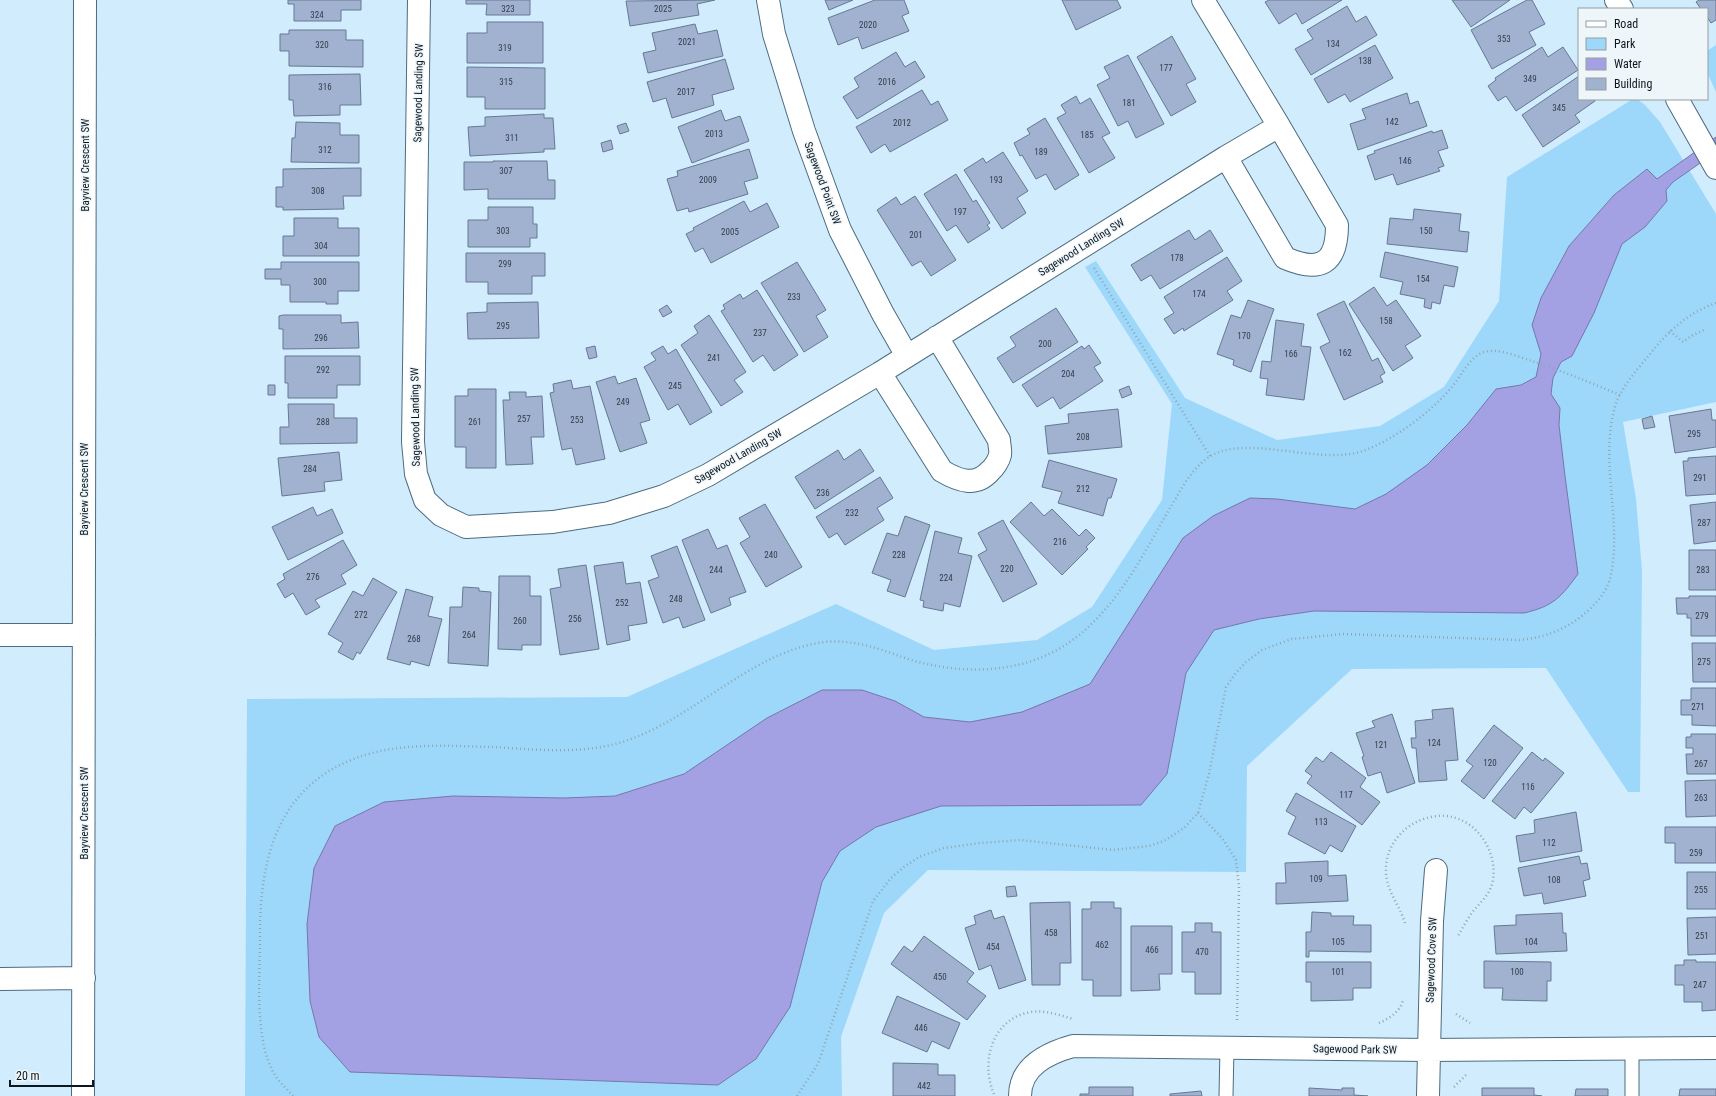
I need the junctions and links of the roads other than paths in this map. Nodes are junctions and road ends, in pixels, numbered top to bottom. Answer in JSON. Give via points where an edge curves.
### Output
{"nodes":[{"id":1,"x":85,"y":0,"type":"edge"},
{"id":2,"x":419,"y":0,"type":"edge"},
{"id":3,"x":768,"y":0,"type":"edge"},
{"id":4,"x":1203,"y":0,"type":"edge"},
{"id":5,"x":1678,"y":100,"type":"edge"},
{"id":6,"x":1279,"y":126,"type":"junction"},
{"id":7,"x":1226,"y":157,"type":"junction"},
{"id":8,"x":1716,"y":168,"type":"edge"},
{"id":9,"x":937,"y":337,"type":"junction"},
{"id":10,"x":907,"y":356,"type":"junction"},
{"id":11,"x":880,"y":373,"type":"junction"},
{"id":12,"x":0,"y":635,"type":"edge"},
{"id":13,"x":84,"y":635,"type":"junction"},
{"id":14,"x":1436,"y":870,"type":"dead end"},
{"id":15,"x":84,"y":978,"type":"junction"},
{"id":16,"x":0,"y":979,"type":"edge"},
{"id":17,"x":1232,"y":1048,"type":"junction"},
{"id":18,"x":1632,"y":1048,"type":"junction"},
{"id":19,"x":1716,"y":1048,"type":"edge"},
{"id":20,"x":1428,"y":1050,"type":"junction"},
{"id":21,"x":83,"y":1096,"type":"edge"},
{"id":22,"x":1020,"y":1096,"type":"edge"},
{"id":23,"x":1226,"y":1096,"type":"edge"},
{"id":24,"x":1428,"y":1096,"type":"edge"},
{"id":25,"x":1632,"y":1096,"type":"edge"}],
"edges":[{"from":1,"to":13,"type":"street","name":"Bayview Crescent SW"},
{"from":2,"to":11,"type":"street","name":"Sagewood Landing SW","via":[[413,442],[416,474],[425,500],[441,515],[466,527],[553,522],[609,513],[664,496],[708,475]]},
{"from":3,"to":10,"type":"street","name":"Sagewood Point SW","via":[[774,34],[840,230]]},
{"from":4,"to":6,"type":"street"},
{"from":5,"to":8,"type":"street"},
{"from":6,"to":7,"type":"street","name":"Sagewood Landing SW"},
{"from":6,"to":7,"type":"street","via":[[1337,225],[1334,253],[1323,262],[1311,266],[1285,258]]},
{"from":7,"to":9,"type":"street","name":"Sagewood Landing SW"},
{"from":9,"to":10,"type":"street","name":"Sagewood Landing SW"},
{"from":9,"to":11,"type":"street","via":[[999,440],[1000,456],[984,478],[972,482],[956,479],[942,471]]},
{"from":10,"to":11,"type":"street","name":"Sagewood Landing SW"},
{"from":12,"to":13,"type":"street"},
{"from":13,"to":15,"type":"street","name":"Bayview Crescent SW"},
{"from":14,"to":20,"type":"street","name":"Sagewood Cove SW"},
{"from":15,"to":16,"type":"street"},
{"from":15,"to":21,"type":"street","name":"Bayview Crescent SW"},
{"from":17,"to":20,"type":"street","name":"Sagewood Park SW"},
{"from":17,"to":22,"type":"street","name":"Sagewood Park SW","via":[[1073,1046],[1039,1060],[1026,1075]]},
{"from":17,"to":23,"type":"lane"},
{"from":18,"to":19,"type":"street","name":"Sagewood Park SW"},
{"from":18,"to":20,"type":"street","name":"Sagewood Park SW"},
{"from":18,"to":25,"type":"lane"},
{"from":20,"to":24,"type":"street","name":"Sagewood Cove SW"}]}
